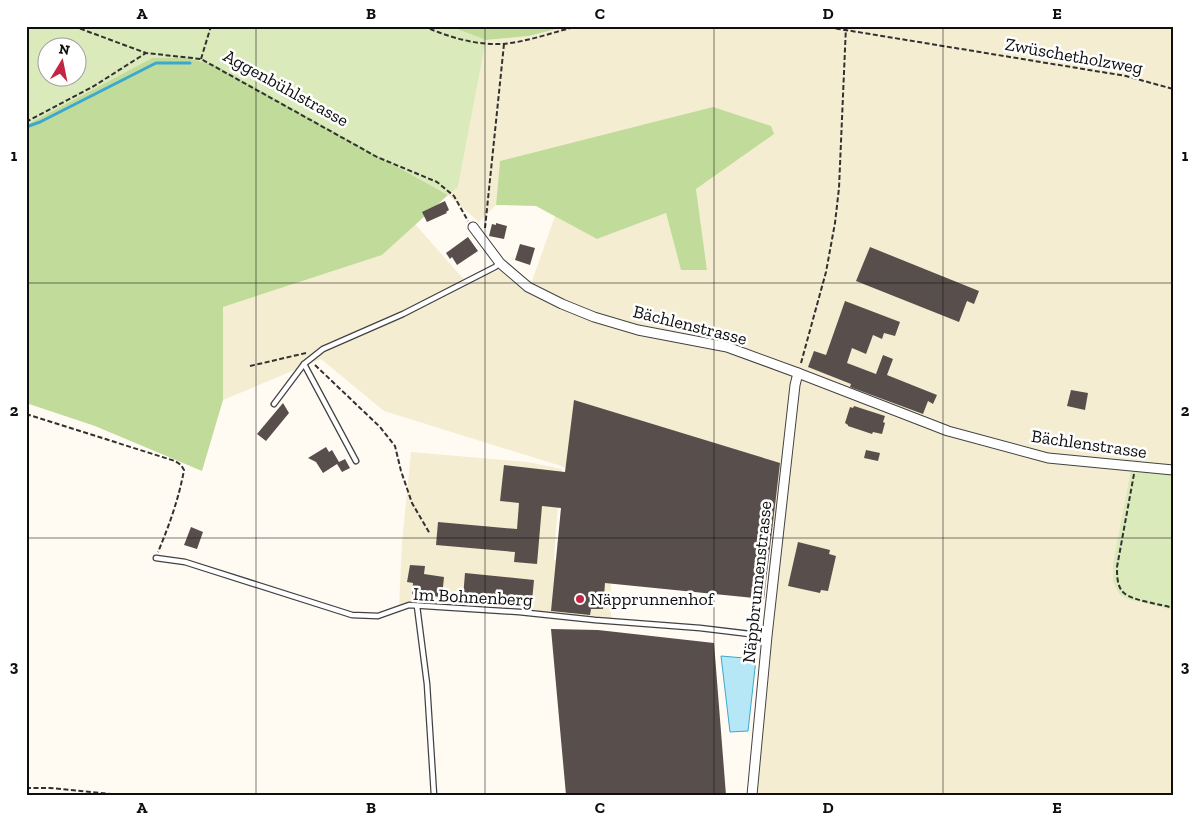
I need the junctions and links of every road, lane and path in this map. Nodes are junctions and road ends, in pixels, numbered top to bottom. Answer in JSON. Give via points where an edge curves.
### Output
{"nodes":[{"id":1,"x":73,"y":26,"type":"edge"},
{"id":2,"x":211,"y":26,"type":"edge"},
{"id":3,"x":422,"y":26,"type":"edge"},
{"id":4,"x":578,"y":26,"type":"edge"},
{"id":5,"x":821,"y":26,"type":"edge"},
{"id":6,"x":846,"y":26,"type":"edge"},
{"id":7,"x":846,"y":30,"type":"junction"},
{"id":8,"x":504,"y":44,"type":"junction"},
{"id":9,"x":146,"y":53,"type":"junction"},
{"id":10,"x":202,"y":59,"type":"junction"},
{"id":11,"x":1173,"y":89,"type":"edge"},
{"id":12,"x":26,"y":122,"type":"edge"},
{"id":13,"x":473,"y":227,"type":"joint"},
{"id":14,"x":479,"y":235,"type":"junction"},
{"id":15,"x":500,"y":263,"type":"junction"},
{"id":16,"x":322,"y":349,"type":"junction"},
{"id":17,"x":309,"y":360,"type":"junction"},
{"id":18,"x":304,"y":364,"type":"junction"},
{"id":19,"x":250,"y":366,"type":"dead end"},
{"id":20,"x":798,"y":373,"type":"junction"},
{"id":21,"x":274,"y":404,"type":"dead end"},
{"id":22,"x":26,"y":414,"type":"edge"},
{"id":23,"x":356,"y":461,"type":"dead end"},
{"id":24,"x":1135,"y":467,"type":"junction"},
{"id":25,"x":1173,"y":470,"type":"edge"},
{"id":26,"x":430,"y":534,"type":"dead end"},
{"id":27,"x":156,"y":558,"type":"joint"},
{"id":28,"x":417,"y":606,"type":"junction"},
{"id":29,"x":1173,"y":608,"type":"edge"},
{"id":30,"x":766,"y":636,"type":"junction"},
{"id":31,"x":26,"y":788,"type":"edge"},
{"id":32,"x":121,"y":795,"type":"edge"},
{"id":33,"x":434,"y":795,"type":"edge"},
{"id":34,"x":752,"y":795,"type":"edge"}],
"edges":[{"from":1,"to":9,"type":"path","name":"Aggenbühlstrasse"},
{"from":2,"to":10,"type":"path"},
{"from":3,"to":8,"type":"path","via":[[461,39]]},
{"from":4,"to":8,"type":"path"},
{"from":5,"to":7,"type":"path","name":"Zwüschetholzweg"},
{"from":6,"to":7,"type":"path"},
{"from":7,"to":11,"type":"path","name":"Zwüschetholzweg","via":[[1126,76]]},
{"from":7,"to":20,"type":"path","via":[[835,223],[826,272]]},
{"from":8,"to":14,"type":"path","via":[[484,230]]},
{"from":9,"to":10,"type":"path","name":"Aggenbühlstrasse"},
{"from":9,"to":12,"type":"path","via":[[94,86]]},
{"from":10,"to":13,"type":"path","name":"Aggenbühlstrasse","via":[[377,157],[437,182],[454,196]]},
{"from":13,"to":14,"type":"street"},
{"from":14,"to":15,"type":"street"},
{"from":15,"to":16,"type":"lane","via":[[403,314]]},
{"from":15,"to":20,"type":"street","name":"Bächlenstrasse","via":[[528,287],[594,317],[638,330],[727,347]]},
{"from":16,"to":17,"type":"lane"},
{"from":16,"to":19,"type":"path"},
{"from":17,"to":18,"type":"lane"},
{"from":17,"to":26,"type":"path","via":[[380,427],[395,446],[412,503]]},
{"from":18,"to":21,"type":"lane"},
{"from":18,"to":23,"type":"lane"},
{"from":20,"to":24,"type":"street","name":"Bächlenstrasse","via":[[948,431],[1048,458]]},
{"from":20,"to":30,"type":"street","name":"Näppbrunnenstrasse"},
{"from":22,"to":27,"type":"path","via":[[181,465],[184,470],[182,480]]},
{"from":24,"to":25,"type":"street","name":"Bächlenstrasse"},
{"from":24,"to":29,"type":"path","via":[[1117,579],[1124,594]]},
{"from":27,"to":28,"type":"lane","name":"Im Bohnenberg","via":[[185,562],[352,615],[378,616],[399,607]]},
{"from":28,"to":30,"type":"lane","name":"Im Bohnenberg","via":[[519,612]]},
{"from":28,"to":33,"type":"lane","via":[[427,684]]},
{"from":30,"to":34,"type":"street","name":"Näppbrunnenstrasse"},
{"from":31,"to":32,"type":"path"}]}
